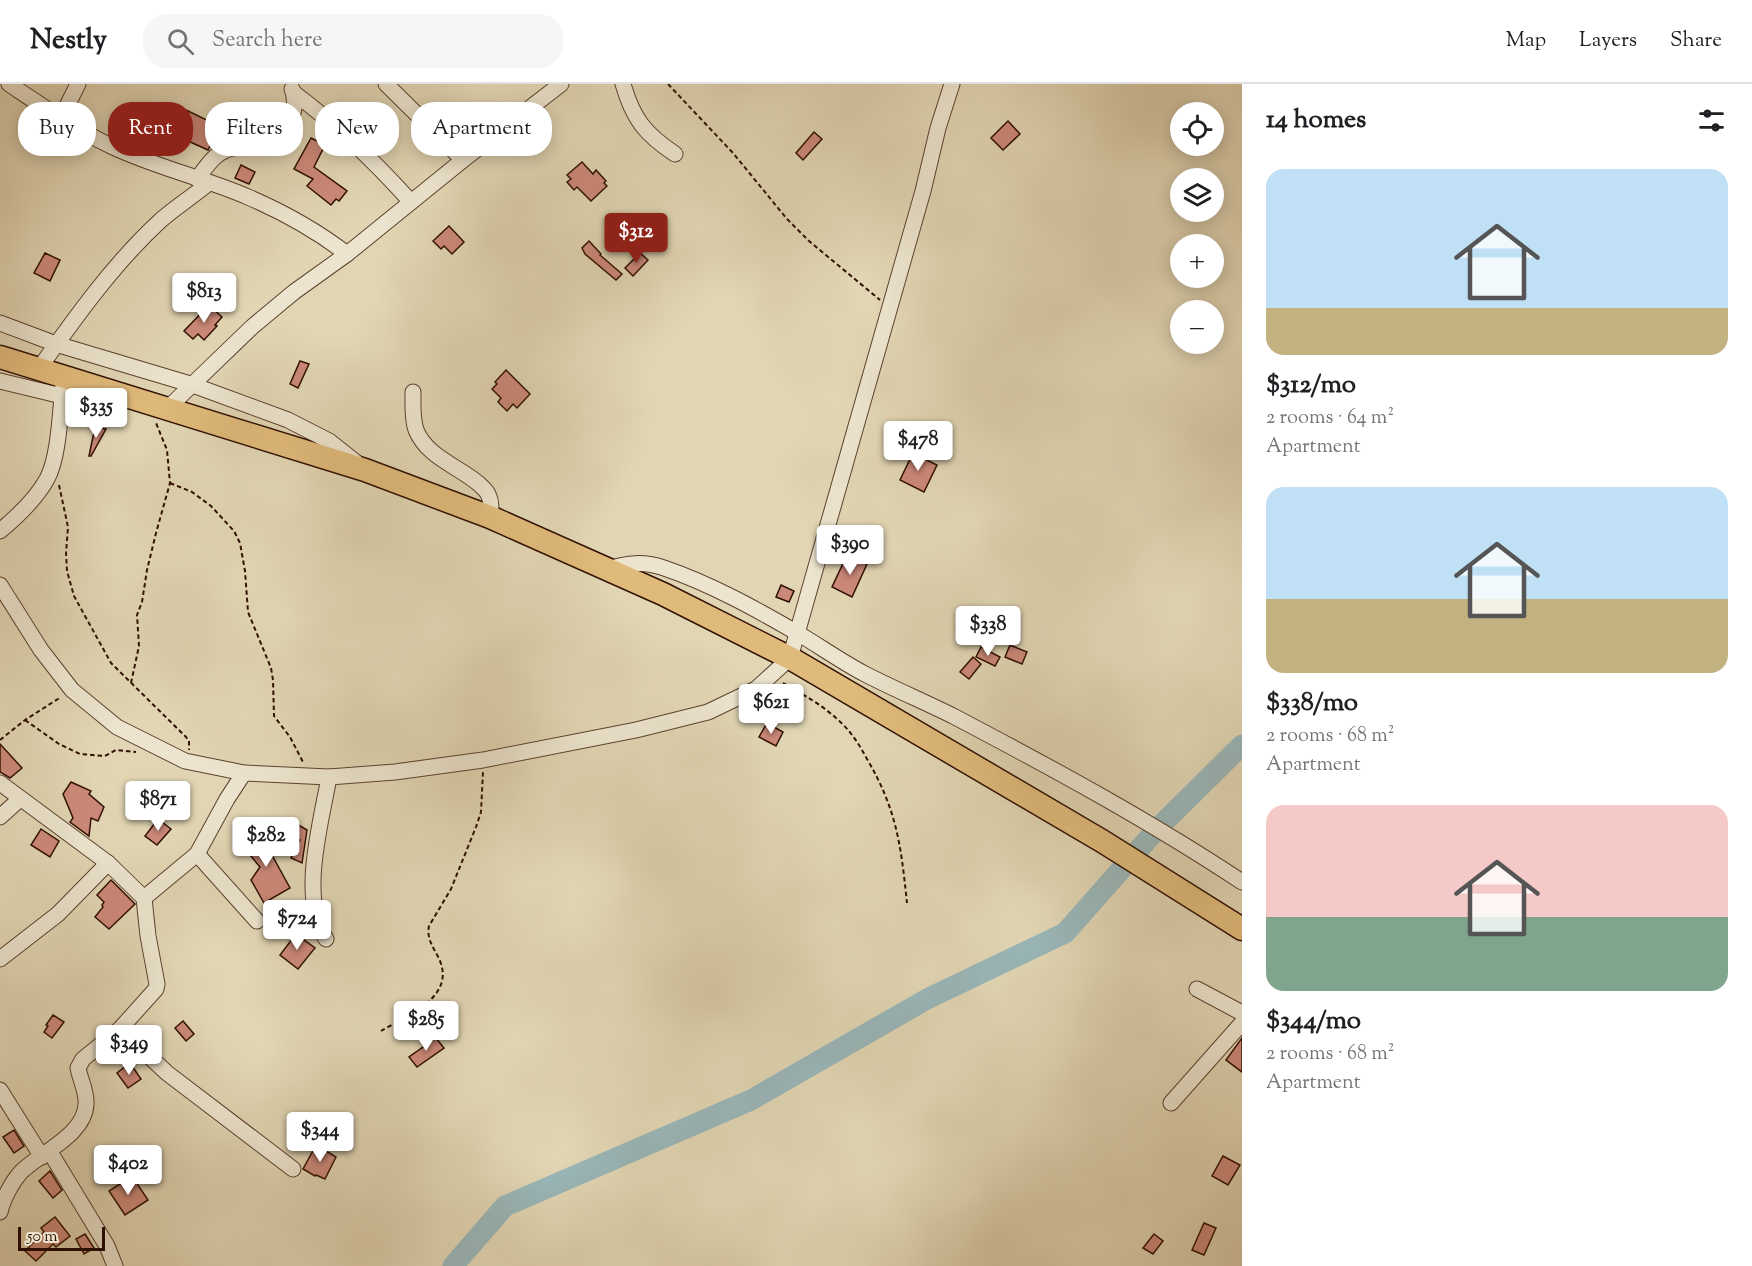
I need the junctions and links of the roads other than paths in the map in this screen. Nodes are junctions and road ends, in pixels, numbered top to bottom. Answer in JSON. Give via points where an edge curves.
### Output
{"nodes":[{"id":1,"x":9,"y":84,"type":"edge"},
{"id":2,"x":78,"y":84,"type":"edge"},
{"id":3,"x":386,"y":84,"type":"edge"},
{"id":4,"x":561,"y":84,"type":"edge"},
{"id":5,"x":622,"y":84,"type":"edge"},
{"id":6,"x":952,"y":84,"type":"edge"},
{"id":7,"x":292,"y":89,"type":"edge"},
{"id":8,"x":37,"y":102,"type":"edge"},
{"id":9,"x":69,"y":102,"type":"edge"},
{"id":10,"x":96,"y":138,"type":"edge"},
{"id":11,"x":675,"y":154,"type":"dead end"},
{"id":12,"x":463,"y":160,"type":"junction"},
{"id":13,"x":203,"y":181,"type":"junction"},
{"id":14,"x":411,"y":202,"type":"junction"},
{"id":15,"x":347,"y":254,"type":"junction"},
{"id":16,"x":0,"y":323,"type":"edge"},
{"id":17,"x":56,"y":344,"type":"junction"},
{"id":18,"x":0,"y":357,"type":"edge"},
{"id":19,"x":38,"y":370,"type":"junction"},
{"id":20,"x":0,"y":381,"type":"edge"},
{"id":21,"x":190,"y":384,"type":"junction"},
{"id":22,"x":63,"y":387,"type":"junction"},
{"id":23,"x":413,"y":392,"type":"dead end"},
{"id":24,"x":158,"y":405,"type":"junction"},
{"id":25,"x":365,"y":470,"type":"junction"},
{"id":26,"x":490,"y":517,"type":"junction"},
{"id":27,"x":0,"y":531,"type":"edge"},
{"id":28,"x":607,"y":569,"type":"junction"},
{"id":29,"x":0,"y":585,"type":"edge"},
{"id":30,"x":798,"y":634,"type":"junction"},
{"id":31,"x":790,"y":658,"type":"junction"},
{"id":32,"x":244,"y":773,"type":"junction"},
{"id":33,"x":329,"y":777,"type":"junction"},
{"id":34,"x":0,"y":783,"type":"edge"},
{"id":35,"x":20,"y":799,"type":"junction"},
{"id":36,"x":0,"y":817,"type":"edge"},
{"id":37,"x":198,"y":854,"type":"junction"},
{"id":38,"x":108,"y":863,"type":"junction"},
{"id":39,"x":1242,"y":882,"type":"edge"},
{"id":40,"x":144,"y":898,"type":"junction"},
{"id":41,"x":256,"y":921,"type":"dead end"},
{"id":42,"x":1242,"y":929,"type":"edge"},
{"id":43,"x":326,"y":939,"type":"dead end"},
{"id":44,"x":0,"y":959,"type":"edge"},
{"id":45,"x":1197,"y":989,"type":"dead end"},
{"id":46,"x":1242,"y":1012,"type":"edge"},
{"id":47,"x":1242,"y":1023,"type":"edge"},
{"id":48,"x":120,"y":1029,"type":"junction"},
{"id":49,"x":0,"y":1090,"type":"edge"},
{"id":50,"x":1171,"y":1103,"type":"dead end"},
{"id":51,"x":46,"y":1155,"type":"junction"},
{"id":52,"x":293,"y":1169,"type":"dead end"},
{"id":53,"x":0,"y":1210,"type":"edge"},
{"id":54,"x":115,"y":1266,"type":"edge"}],
"edges":[{"from":1,"to":8,"type":"street"},
{"from":2,"to":9,"type":"street"},
{"from":3,"to":12,"type":"street"},
{"from":4,"to":12,"type":"street"},
{"from":5,"to":11,"type":"street","via":[[634,117],[645,132]]},
{"from":6,"to":30,"type":"street"},
{"from":7,"to":13,"type":"street","via":[[294,112],[280,135],[271,141],[226,150],[209,162]]},
{"from":7,"to":14,"type":"street","via":[[347,137]]},
{"from":10,"to":13,"type":"street"},
{"from":12,"to":14,"type":"street"},
{"from":13,"to":15,"type":"street","via":[[284,214]]},
{"from":13,"to":17,"type":"street","via":[[132,250]]},
{"from":14,"to":15,"type":"street"},
{"from":15,"to":21,"type":"street","via":[[294,292]]},
{"from":16,"to":17,"type":"street"},
{"from":17,"to":19,"type":"street"},
{"from":17,"to":21,"type":"street"},
{"from":18,"to":19,"type":"highway"},
{"from":19,"to":22,"type":"highway"},
{"from":20,"to":22,"type":"street"},
{"from":21,"to":24,"type":"street"},
{"from":21,"to":25,"type":"street","via":[[288,420],[329,441]]},
{"from":22,"to":24,"type":"highway"},
{"from":22,"to":27,"type":"street","via":[[55,458],[48,478],[30,503]]},
{"from":23,"to":26,"type":"street","via":[[416,430],[444,462],[488,492]]},
{"from":24,"to":25,"type":"highway"},
{"from":25,"to":26,"type":"highway"},
{"from":26,"to":28,"type":"highway"},
{"from":28,"to":30,"type":"street","via":[[640,562],[662,567],[690,577]]},
{"from":28,"to":31,"type":"highway"},
{"from":29,"to":32,"type":"street","via":[[72,690],[117,727],[185,761]]},
{"from":30,"to":31,"type":"street"},
{"from":30,"to":39,"type":"street","via":[[862,672],[1094,793]]},
{"from":31,"to":33,"type":"street","via":[[756,689],[708,712],[483,760]]},
{"from":31,"to":42,"type":"highway","via":[[1063,818]]},
{"from":32,"to":33,"type":"street"},
{"from":32,"to":37,"type":"street"},
{"from":33,"to":43,"type":"street","via":[[313,872],[314,910]]},
{"from":34,"to":35,"type":"street"},
{"from":35,"to":36,"type":"street"},
{"from":35,"to":38,"type":"street"},
{"from":37,"to":40,"type":"street"},
{"from":37,"to":41,"type":"street"},
{"from":38,"to":40,"type":"street"},
{"from":38,"to":44,"type":"street","via":[[58,914]]},
{"from":40,"to":48,"type":"street","via":[[157,984]]},
{"from":45,"to":46,"type":"street"},
{"from":47,"to":50,"type":"street"},
{"from":48,"to":51,"type":"street","via":[[83,1059],[78,1068],[87,1102],[85,1112],[75,1129]]},
{"from":48,"to":52,"type":"street","via":[[166,1073]]},
{"from":49,"to":51,"type":"street"},
{"from":51,"to":53,"type":"street","via":[[14,1180]]},
{"from":51,"to":54,"type":"street","via":[[107,1246]]}]}
